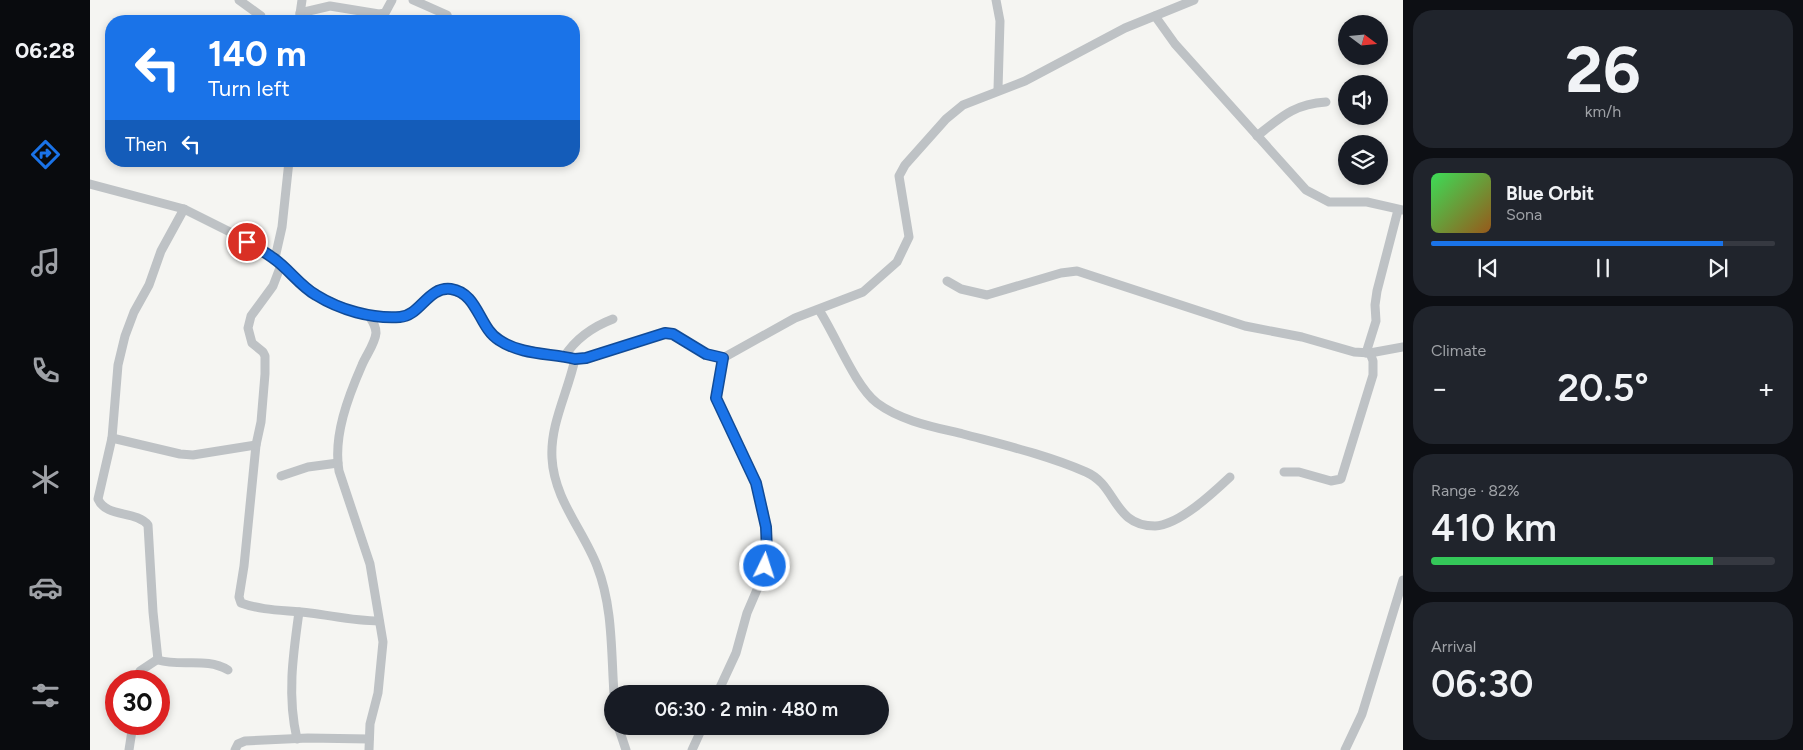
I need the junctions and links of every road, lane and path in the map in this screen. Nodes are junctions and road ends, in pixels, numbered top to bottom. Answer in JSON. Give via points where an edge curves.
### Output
{"nodes":[{"id":1,"x":239,"y":0,"type":"edge"},
{"id":2,"x":302,"y":0,"type":"edge"},
{"id":3,"x":392,"y":0,"type":"edge"},
{"id":4,"x":413,"y":0,"type":"edge"},
{"id":5,"x":996,"y":0,"type":"edge"},
{"id":6,"x":1194,"y":0,"type":"edge"},
{"id":7,"x":260,"y":15,"type":"edge"},
{"id":8,"x":300,"y":15,"type":"edge"},
{"id":9,"x":305,"y":15,"type":"edge"},
{"id":10,"x":447,"y":15,"type":"edge"},
{"id":11,"x":1155,"y":16,"type":"junction"},
{"id":12,"x":998,"y":89,"type":"junction"},
{"id":13,"x":1326,"y":102,"type":"dead end"},
{"id":14,"x":1257,"y":136,"type":"junction"},
{"id":15,"x":287,"y":167,"type":"edge"},
{"id":16,"x":90,"y":184,"type":"edge"},
{"id":17,"x":184,"y":209,"type":"junction"},
{"id":18,"x":1401,"y":210,"type":"edge"},
{"id":19,"x":278,"y":262,"type":"junction"},
{"id":20,"x":947,"y":281,"type":"dead end"},
{"id":21,"x":819,"y":310,"type":"junction"},
{"id":22,"x":369,"y":316,"type":"junction"},
{"id":23,"x":613,"y":319,"type":"dead end"},
{"id":24,"x":1403,"y":347,"type":"edge"},
{"id":25,"x":1368,"y":353,"type":"junction"},
{"id":26,"x":564,"y":356,"type":"junction"},
{"id":27,"x":723,"y":358,"type":"junction"},
{"id":28,"x":575,"y":359,"type":"junction"},
{"id":29,"x":112,"y":438,"type":"junction"},
{"id":30,"x":256,"y":445,"type":"junction"},
{"id":31,"x":338,"y":463,"type":"junction"},
{"id":32,"x":1284,"y":472,"type":"dead end"},
{"id":33,"x":281,"y":476,"type":"dead end"},
{"id":34,"x":1230,"y":477,"type":"dead end"},
{"id":35,"x":1403,"y":580,"type":"edge"},
{"id":36,"x":1399,"y":600,"type":"edge"},
{"id":37,"x":299,"y":612,"type":"junction"},
{"id":38,"x":379,"y":621,"type":"junction"},
{"id":39,"x":158,"y":659,"type":"junction"},
{"id":40,"x":142,"y":670,"type":"edge"},
{"id":41,"x":228,"y":670,"type":"dead end"},
{"id":42,"x":614,"y":685,"type":"edge"},
{"id":43,"x":721,"y":685,"type":"edge"},
{"id":44,"x":131,"y":735,"type":"edge"},
{"id":45,"x":621,"y":735,"type":"edge"},
{"id":46,"x":699,"y":735,"type":"edge"},
{"id":47,"x":297,"y":738,"type":"junction"},
{"id":48,"x":369,"y":739,"type":"junction"},
{"id":49,"x":129,"y":750,"type":"edge"},
{"id":50,"x":235,"y":750,"type":"edge"},
{"id":51,"x":369,"y":750,"type":"edge"},
{"id":52,"x":626,"y":750,"type":"edge"},
{"id":53,"x":692,"y":750,"type":"edge"},
{"id":54,"x":1346,"y":750,"type":"edge"}],
"edges":[{"from":1,"to":7,"type":"street"},
{"from":2,"to":8,"type":"street"},
{"from":3,"to":9,"type":"street","via":[[385,13],[330,6]]},
{"from":4,"to":10,"type":"street"},
{"from":5,"to":12,"type":"street","via":[[1000,21]]},
{"from":6,"to":11,"type":"street"},
{"from":11,"to":12,"type":"street","via":[[1025,80]]},
{"from":11,"to":14,"type":"street","via":[[1175,44]]},
{"from":12,"to":21,"type":"street","via":[[962,105],[905,165],[900,176],[909,237],[897,262],[863,292]]},
{"from":13,"to":14,"type":"street","via":[[1292,110]]},
{"from":14,"to":18,"type":"street","via":[[1306,190],[1320,199],[1367,202]]},
{"from":15,"to":19,"type":"street"},
{"from":16,"to":17,"type":"street"},
{"from":17,"to":19,"type":"street","via":[[234,234]]},
{"from":17,"to":29,"type":"street","via":[[161,251],[125,336],[118,365]]},
{"from":18,"to":25,"type":"street","via":[[1377,292],[1376,321]]},
{"from":19,"to":22,"type":"street","via":[[315,295]]},
{"from":19,"to":30,"type":"street","via":[[274,286],[255,308],[249,322],[249,337],[265,356],[262,422]]},
{"from":20,"to":25,"type":"street","via":[[962,289],[987,295],[1076,271],[1245,326]]},
{"from":21,"to":27,"type":"street","via":[[772,328]]},
{"from":21,"to":34,"type":"street","via":[[854,375],[877,403],[919,422],[1020,448],[1087,472],[1104,486],[1120,511],[1132,522],[1154,526],[1165,524],[1190,510]]},
{"from":22,"to":26,"type":"street","via":[[401,318],[437,290],[452,289],[465,296],[476,308],[490,334],[500,341],[511,347]]},
{"from":22,"to":31,"type":"street","via":[[376,326],[375,337],[344,414]]},
{"from":23,"to":26,"type":"street","via":[[585,333]]},
{"from":24,"to":25,"type":"street"},
{"from":25,"to":32,"type":"street","via":[[1374,361],[1374,375],[1341,479],[1331,481],[1299,472]]},
{"from":26,"to":28,"type":"street"},
{"from":27,"to":28,"type":"street","via":[[706,354],[673,334],[665,333]]},
{"from":27,"to":43,"type":"street","via":[[716,398],[756,483],[764,512],[767,551],[762,578]]},
{"from":28,"to":42,"type":"street","via":[[556,428],[552,461],[564,502],[597,566],[606,596]]},
{"from":29,"to":30,"type":"street","via":[[193,455]]},
{"from":29,"to":39,"type":"street","via":[[98,499],[104,507],[140,519],[148,525]]},
{"from":30,"to":37,"type":"street","via":[[239,597],[241,603],[258,608]]},
{"from":31,"to":33,"type":"street","via":[[308,467]]},
{"from":31,"to":38,"type":"street","via":[[370,564]]},
{"from":35,"to":36,"type":"street"},
{"from":36,"to":54,"type":"street","via":[[1362,714]]},
{"from":37,"to":38,"type":"street"},
{"from":37,"to":47,"type":"street","via":[[291,674]]},
{"from":38,"to":48,"type":"street","via":[[384,650]]},
{"from":39,"to":40,"type":"street"},
{"from":39,"to":41,"type":"street","via":[[208,662]]},
{"from":44,"to":49,"type":"street"},
{"from":45,"to":52,"type":"street"},
{"from":46,"to":53,"type":"street"},
{"from":47,"to":48,"type":"street"},
{"from":47,"to":50,"type":"street","via":[[245,741]]},
{"from":48,"to":51,"type":"street"}]}
